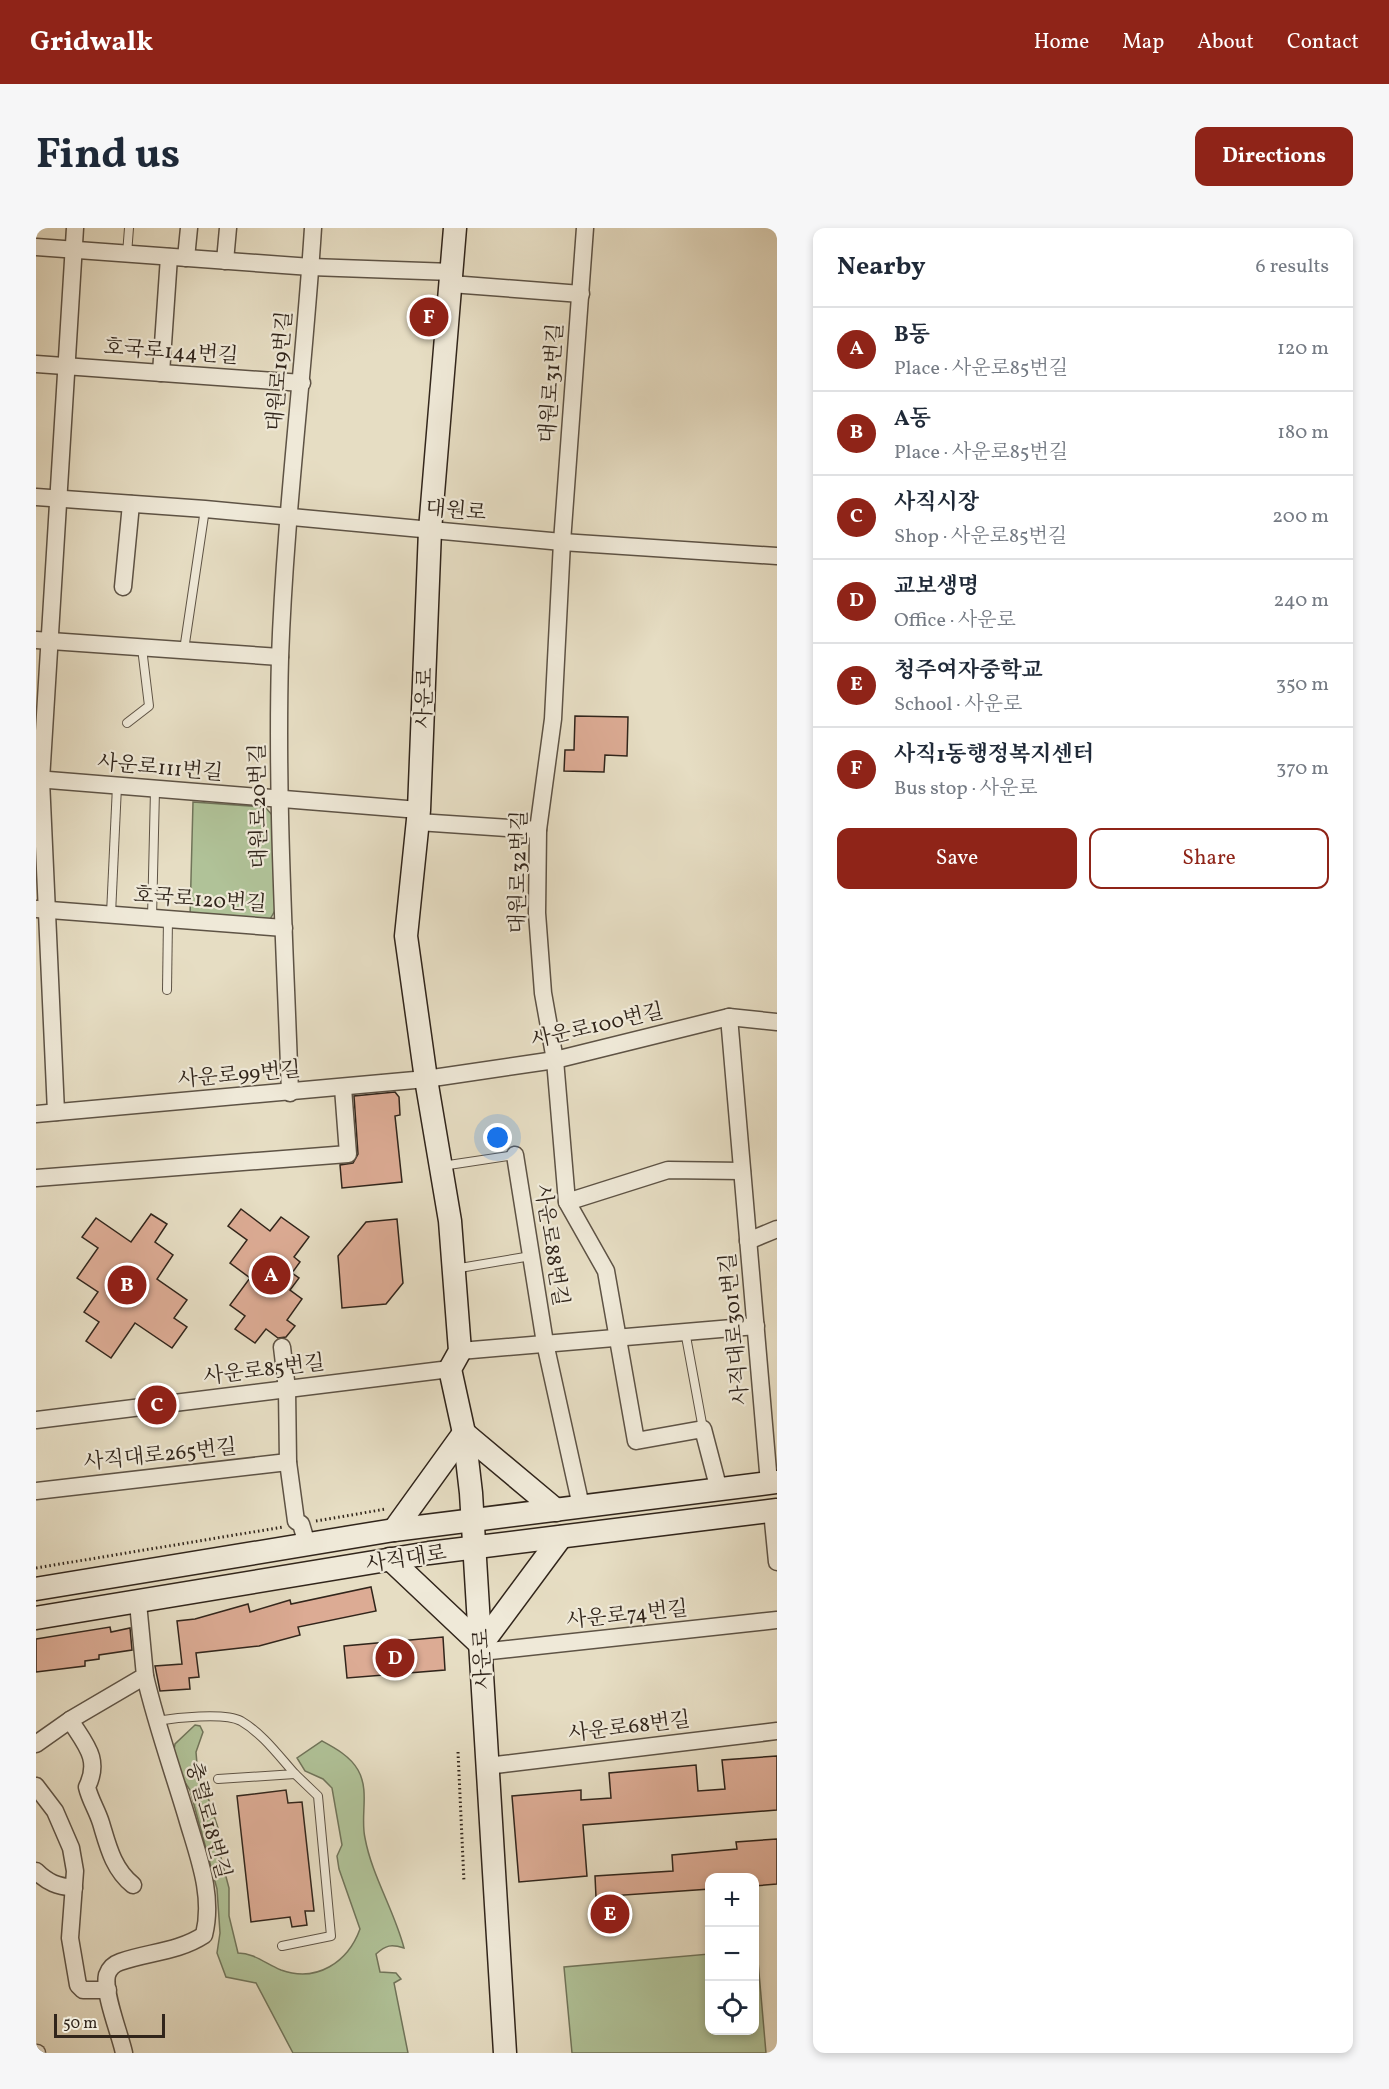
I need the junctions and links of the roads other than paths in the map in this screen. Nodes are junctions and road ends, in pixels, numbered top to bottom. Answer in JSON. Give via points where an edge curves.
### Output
{"nodes":[{"id":1,"x":75,"y":228,"type":"edge"},
{"id":2,"x":129,"y":228,"type":"edge"},
{"id":3,"x":189,"y":228,"type":"edge"},
{"id":4,"x":228,"y":228,"type":"edge"},
{"id":5,"x":313,"y":228,"type":"edge"},
{"id":6,"x":455,"y":228,"type":"edge"},
{"id":7,"x":585,"y":228,"type":"edge"},
{"id":8,"x":36,"y":247,"type":"edge"},
{"id":9,"x":74,"y":250,"type":"junction"},
{"id":10,"x":127,"y":254,"type":"junction"},
{"id":11,"x":169,"y":257,"type":"junction"},
{"id":12,"x":186,"y":258,"type":"junction"},
{"id":13,"x":225,"y":261,"type":"junction"},
{"id":14,"x":310,"y":267,"type":"junction"},
{"id":15,"x":452,"y":278,"type":"junction"},
{"id":16,"x":581,"y":294,"type":"junction"},
{"id":17,"x":36,"y":364,"type":"edge"},
{"id":18,"x":67,"y":366,"type":"junction"},
{"id":19,"x":161,"y":373,"type":"junction"},
{"id":20,"x":302,"y":383,"type":"junction"},
{"id":21,"x":36,"y":496,"type":"edge"},
{"id":22,"x":60,"y":499,"type":"junction"},
{"id":23,"x":130,"y":504,"type":"junction"},
{"id":24,"x":205,"y":509,"type":"junction"},
{"id":25,"x":288,"y":519,"type":"junction"},
{"id":26,"x":430,"y":530,"type":"junction"},
{"id":27,"x":562,"y":542,"type":"junction"},
{"id":28,"x":777,"y":556,"type":"edge"},
{"id":29,"x":123,"y":586,"type":"dead end"},
{"id":30,"x":43,"y":641,"type":"edge"},
{"id":31,"x":142,"y":648,"type":"junction"},
{"id":32,"x":184,"y":650,"type":"junction"},
{"id":33,"x":280,"y":657,"type":"junction"},
{"id":34,"x":127,"y":723,"type":"dead end"},
{"id":35,"x":39,"y":780,"type":"edge"},
{"id":36,"x":117,"y":786,"type":"junction"},
{"id":37,"x":155,"y":789,"type":"junction"},
{"id":38,"x":278,"y":800,"type":"junction"},
{"id":39,"x":419,"y":816,"type":"junction"},
{"id":40,"x":538,"y":830,"type":"junction"},
{"id":41,"x":41,"y":909,"type":"edge"},
{"id":42,"x":111,"y":914,"type":"junction"},
{"id":43,"x":160,"y":918,"type":"junction"},
{"id":44,"x":284,"y":928,"type":"junction"},
{"id":45,"x":167,"y":990,"type":"dead end"},
{"id":46,"x":729,"y":1017,"type":"junction"},
{"id":47,"x":777,"y":1022,"type":"edge"},
{"id":48,"x":555,"y":1059,"type":"junction"},
{"id":49,"x":426,"y":1079,"type":"junction"},
{"id":50,"x":343,"y":1088,"type":"junction"},
{"id":51,"x":290,"y":1093,"type":"junction"},
{"id":52,"x":56,"y":1112,"type":"junction"},
{"id":53,"x":36,"y":1114,"type":"edge"},
{"id":54,"x":514,"y":1155,"type":"joint"},
{"id":55,"x":442,"y":1166,"type":"junction"},
{"id":56,"x":742,"y":1171,"type":"junction"},
{"id":57,"x":36,"y":1178,"type":"edge"},
{"id":58,"x":567,"y":1202,"type":"junction"},
{"id":59,"x":777,"y":1229,"type":"edge"},
{"id":60,"x":748,"y":1241,"type":"junction"},
{"id":61,"x":531,"y":1256,"type":"junction"},
{"id":62,"x":454,"y":1269,"type":"junction"},
{"id":63,"x":756,"y":1326,"type":"junction"},
{"id":64,"x":685,"y":1331,"type":"junction"},
{"id":65,"x":616,"y":1337,"type":"junction"},
{"id":66,"x":544,"y":1343,"type":"junction"},
{"id":67,"x":282,"y":1347,"type":"dead end"},
{"id":68,"x":455,"y":1360,"type":"junction"},
{"id":69,"x":287,"y":1389,"type":"junction"},
{"id":70,"x":36,"y":1420,"type":"edge"},
{"id":71,"x":703,"y":1429,"type":"junction"},
{"id":72,"x":464,"y":1433,"type":"junction"},
{"id":73,"x":288,"y":1462,"type":"junction"},
{"id":74,"x":773,"y":1483,"type":"edge"},
{"id":75,"x":719,"y":1490,"type":"junction"},
{"id":76,"x":36,"y":1491,"type":"edge"},
{"id":77,"x":581,"y":1506,"type":"junction"},
{"id":78,"x":556,"y":1510,"type":"junction"},
{"id":79,"x":774,"y":1510,"type":"edge"},
{"id":80,"x":392,"y":1519,"type":"junction"},
{"id":81,"x":473,"y":1520,"type":"junction"},
{"id":82,"x":304,"y":1534,"type":"junction"},
{"id":83,"x":561,"y":1537,"type":"junction"},
{"id":84,"x":475,"y":1548,"type":"junction"},
{"id":85,"x":390,"y":1559,"type":"junction"},
{"id":86,"x":777,"y":1562,"type":"edge"},
{"id":87,"x":36,"y":1589,"type":"edge"},
{"id":88,"x":138,"y":1603,"type":"junction"},
{"id":89,"x":36,"y":1618,"type":"edge"},
{"id":90,"x":777,"y":1620,"type":"edge"},
{"id":91,"x":481,"y":1648,"type":"junction"},
{"id":92,"x":145,"y":1676,"type":"junction"},
{"id":93,"x":70,"y":1720,"type":"junction"},
{"id":94,"x":156,"y":1721,"type":"junction"},
{"id":95,"x":777,"y":1731,"type":"edge"},
{"id":96,"x":36,"y":1744,"type":"edge"},
{"id":97,"x":487,"y":1766,"type":"junction"},
{"id":98,"x":295,"y":1774,"type":"junction"},
{"id":99,"x":218,"y":1779,"type":"dead end"},
{"id":100,"x":36,"y":1786,"type":"edge"},
{"id":101,"x":36,"y":1870,"type":"edge"},
{"id":102,"x":133,"y":1886,"type":"dead end"},
{"id":103,"x":74,"y":1888,"type":"junction"},
{"id":104,"x":282,"y":1946,"type":"dead end"},
{"id":105,"x":108,"y":1990,"type":"junction"},
{"id":106,"x":124,"y":2053,"type":"edge"},
{"id":107,"x":505,"y":2053,"type":"edge"}],
"edges":[{"from":1,"to":9,"type":"street"},
{"from":2,"to":10,"type":"lane"},
{"from":3,"to":12,"type":"street"},
{"from":4,"to":13,"type":"street"},
{"from":5,"to":14,"type":"street","name":"대원로19번길"},
{"from":6,"to":15,"type":"street","name":"사운로"},
{"from":7,"to":16,"type":"street","name":"대원로31번길"},
{"from":8,"to":9,"type":"street"},
{"from":9,"to":10,"type":"street"},
{"from":9,"to":18,"type":"street"},
{"from":10,"to":11,"type":"street"},
{"from":11,"to":12,"type":"street"},
{"from":11,"to":19,"type":"street"},
{"from":12,"to":13,"type":"street"},
{"from":13,"to":14,"type":"street"},
{"from":14,"to":15,"type":"street"},
{"from":14,"to":20,"type":"street","name":"대원로19번길"},
{"from":15,"to":16,"type":"street"},
{"from":15,"to":26,"type":"street","name":"사운로"},
{"from":16,"to":27,"type":"street","name":"대원로31번길"},
{"from":17,"to":18,"type":"street","name":"호국로144번길"},
{"from":18,"to":19,"type":"street","name":"호국로144번길"},
{"from":18,"to":22,"type":"street"},
{"from":19,"to":20,"type":"street","name":"호국로144번길"},
{"from":20,"to":25,"type":"street","name":"대원로19번길"},
{"from":21,"to":22,"type":"street","name":"대원로"},
{"from":22,"to":23,"type":"street","name":"대원로"},
{"from":22,"to":30,"type":"street"},
{"from":23,"to":24,"type":"street","name":"대원로"},
{"from":23,"to":29,"type":"street"},
{"from":24,"to":25,"type":"street","name":"대원로"},
{"from":24,"to":32,"type":"lane"},
{"from":25,"to":26,"type":"street","name":"대원로"},
{"from":25,"to":33,"type":"street","name":"대원로20번길"},
{"from":26,"to":27,"type":"street","name":"대원로"},
{"from":26,"to":39,"type":"street","name":"사운로"},
{"from":27,"to":28,"type":"street","name":"대원로"},
{"from":27,"to":40,"type":"street","name":"대원로32번길","via":[[553,719]]},
{"from":30,"to":31,"type":"street"},
{"from":30,"to":35,"type":"street"},
{"from":31,"to":32,"type":"street"},
{"from":31,"to":34,"type":"lane","via":[[149,706]]},
{"from":32,"to":33,"type":"street"},
{"from":33,"to":38,"type":"street","name":"대원로20번길"},
{"from":35,"to":36,"type":"street","name":"사운로111번길"},
{"from":35,"to":41,"type":"street"},
{"from":36,"to":37,"type":"street","name":"사운로111번길"},
{"from":36,"to":42,"type":"lane","name":"호국로120번길"},
{"from":37,"to":38,"type":"street","name":"사운로111번길"},
{"from":37,"to":43,"type":"lane"},
{"from":38,"to":39,"type":"street","name":"사운로111번길"},
{"from":38,"to":44,"type":"street","name":"대원로20번길"},
{"from":39,"to":40,"type":"street","name":"사운로111번길"},
{"from":39,"to":49,"type":"street","name":"사운로","via":[[406,936]]},
{"from":40,"to":48,"type":"street","name":"대원로32번길","via":[[537,913],[543,993]]},
{"from":41,"to":42,"type":"street","name":"호국로120번길"},
{"from":41,"to":52,"type":"street"},
{"from":42,"to":43,"type":"street","name":"호국로120번길"},
{"from":43,"to":44,"type":"street","name":"호국로120번길"},
{"from":43,"to":45,"type":"lane"},
{"from":44,"to":51,"type":"street","name":"대원로20번길"},
{"from":46,"to":47,"type":"street","name":"사운로100번길"},
{"from":46,"to":48,"type":"street","name":"사운로100번길"},
{"from":46,"to":56,"type":"street","name":"사직대로301번길"},
{"from":48,"to":49,"type":"street","name":"사운로100번길"},
{"from":48,"to":58,"type":"street","name":"대원로32번길"},
{"from":49,"to":50,"type":"street","name":"사운로99번길"},
{"from":49,"to":55,"type":"street","name":"사운로"},
{"from":50,"to":51,"type":"street","name":"사운로99번길"},
{"from":50,"to":57,"type":"street","via":[[348,1154]]},
{"from":51,"to":52,"type":"street","name":"사운로99번길"},
{"from":52,"to":53,"type":"street","name":"사운로99번길"},
{"from":54,"to":55,"type":"lane"},
{"from":54,"to":61,"type":"street","name":"사운로88번길"},
{"from":55,"to":62,"type":"street","name":"사운로"},
{"from":56,"to":58,"type":"street","via":[[668,1170]]},
{"from":56,"to":60,"type":"street","name":"사직대로301번길"},
{"from":58,"to":65,"type":"street","name":"대원로32번길","via":[[606,1271]]},
{"from":59,"to":60,"type":"street"},
{"from":60,"to":63,"type":"street","name":"사직대로301번길"},
{"from":61,"to":62,"type":"lane"},
{"from":61,"to":66,"type":"street","name":"사운로88번길"},
{"from":62,"to":68,"type":"street","name":"사운로"},
{"from":63,"to":64,"type":"street"},
{"from":63,"to":74,"type":"street","name":"사직대로301번길"},
{"from":64,"to":65,"type":"street"},
{"from":64,"to":71,"type":"lane"},
{"from":65,"to":66,"type":"street"},
{"from":65,"to":71,"type":"street","via":[[636,1441]]},
{"from":66,"to":68,"type":"street"},
{"from":66,"to":77,"type":"street"},
{"from":67,"to":69,"type":"street"},
{"from":68,"to":69,"type":"street","name":"사운로85번길"},
{"from":68,"to":72,"type":"street","name":"사운로"},
{"from":69,"to":70,"type":"street","name":"사운로85번길"},
{"from":69,"to":73,"type":"street"},
{"from":71,"to":75,"type":"street"},
{"from":72,"to":78,"type":"street"},
{"from":72,"to":80,"type":"street"},
{"from":72,"to":81,"type":"street","name":"사운로"},
{"from":73,"to":76,"type":"street","name":"사직대로265번길"},
{"from":73,"to":82,"type":"street","via":[[296,1521]]},
{"from":74,"to":75,"type":"street","name":"사직대로"},
{"from":75,"to":77,"type":"street","name":"사직대로"},
{"from":77,"to":78,"type":"street","name":"사직대로"},
{"from":78,"to":81,"type":"street","name":"사직대로"},
{"from":79,"to":83,"type":"street","name":"사직대로"},
{"from":79,"to":86,"type":"street"},
{"from":80,"to":81,"type":"street","name":"사직대로"},
{"from":80,"to":82,"type":"street","name":"사직대로"},
{"from":81,"to":84,"type":"street","name":"사운로"},
{"from":82,"to":87,"type":"street","name":"사직대로"},
{"from":83,"to":84,"type":"street","name":"사직대로"},
{"from":83,"to":91,"type":"street"},
{"from":84,"to":85,"type":"street","name":"사직대로"},
{"from":84,"to":91,"type":"street","name":"사운로"},
{"from":85,"to":88,"type":"street","name":"사직대로"},
{"from":85,"to":91,"type":"street"},
{"from":88,"to":89,"type":"street","name":"사직대로"},
{"from":88,"to":92,"type":"street","name":"충렬로18번길"},
{"from":90,"to":91,"type":"street","name":"사운로74번길"},
{"from":91,"to":97,"type":"street","name":"사운로"},
{"from":92,"to":93,"type":"street"},
{"from":92,"to":94,"type":"street","name":"충렬로18번길"},
{"from":93,"to":96,"type":"street"},
{"from":93,"to":102,"type":"street","via":[[92,1758],[94,1772],[87,1787],[105,1844],[122,1877]]},
{"from":94,"to":98,"type":"lane","via":[[187,1716],[238,1720],[264,1738]]},
{"from":94,"to":105,"type":"street","name":"충렬로18번길","via":[[200,1858],[207,1923],[204,1935],[192,1943],[111,1967]]},
{"from":95,"to":97,"type":"street","name":"사운로68번길"},
{"from":97,"to":107,"type":"street","name":"사운로"},
{"from":98,"to":99,"type":"lane"},
{"from":98,"to":104,"type":"lane","via":[[318,1796],[331,1936]]},
{"from":100,"to":103,"type":"street","via":[[64,1827],[71,1848]]},
{"from":101,"to":103,"type":"street","via":[[46,1881]]},
{"from":103,"to":105,"type":"street","via":[[70,1938],[78,1985],[83,1990]]},
{"from":105,"to":106,"type":"street"}]}
